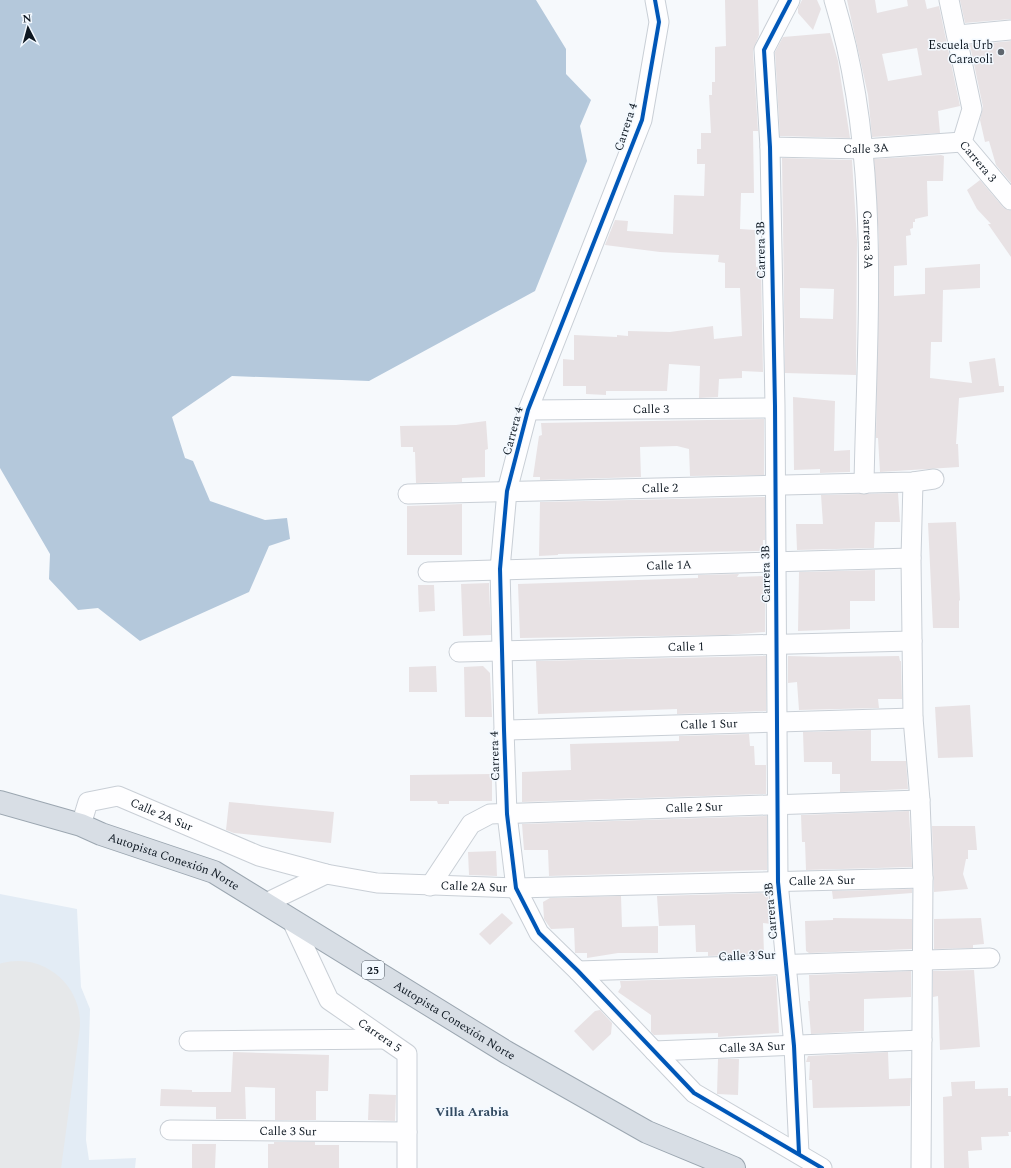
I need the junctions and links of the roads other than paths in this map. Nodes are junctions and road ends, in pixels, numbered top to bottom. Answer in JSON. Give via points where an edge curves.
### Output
{"nodes":[{"id":1,"x":655,"y":0,"type":"edge"},
{"id":2,"x":790,"y":0,"type":"edge"},
{"id":3,"x":834,"y":0,"type":"edge"},
{"id":4,"x":949,"y":0,"type":"edge"},
{"id":5,"x":1011,"y":30,"type":"edge"},
{"id":6,"x":958,"y":35,"type":"junction"},
{"id":7,"x":962,"y":142,"type":"junction"},
{"id":8,"x":770,"y":147,"type":"junction"},
{"id":9,"x":864,"y":149,"type":"junction"},
{"id":10,"x":1011,"y":200,"type":"edge"},
{"id":11,"x":774,"y":408,"type":"junction"},
{"id":12,"x":528,"y":410,"type":"junction"},
{"id":13,"x":934,"y":479,"type":"dead end"},
{"id":14,"x":913,"y":482,"type":"junction"},
{"id":15,"x":864,"y":484,"type":"junction"},
{"id":16,"x":775,"y":486,"type":"junction"},
{"id":17,"x":507,"y":491,"type":"junction"},
{"id":18,"x":408,"y":494,"type":"dead end"},
{"id":19,"x":911,"y":558,"type":"junction"},
{"id":20,"x":776,"y":562,"type":"junction"},
{"id":21,"x":500,"y":570,"type":"junction"},
{"id":22,"x":428,"y":572,"type":"dead end"},
{"id":23,"x":912,"y":641,"type":"junction"},
{"id":24,"x":777,"y":644,"type":"junction"},
{"id":25,"x":502,"y":651,"type":"junction"},
{"id":26,"x":459,"y":652,"type":"dead end"},
{"id":27,"x":913,"y":718,"type":"junction"},
{"id":28,"x":777,"y":722,"type":"junction"},
{"id":29,"x":504,"y":730,"type":"junction"},
{"id":30,"x":920,"y":800,"type":"junction"},
{"id":31,"x":0,"y":802,"type":"edge"},
{"id":32,"x":778,"y":804,"type":"junction"},
{"id":33,"x":507,"y":814,"type":"junction"},
{"id":34,"x":81,"y":825,"type":"junction"},
{"id":35,"x":326,"y":874,"type":"junction"},
{"id":36,"x":923,"y":878,"type":"junction"},
{"id":37,"x":778,"y":882,"type":"junction"},
{"id":38,"x":430,"y":886,"type":"junction"},
{"id":39,"x":516,"y":888,"type":"junction"},
{"id":40,"x":266,"y":903,"type":"junction"},
{"id":41,"x":292,"y":921,"type":"junction"},
{"id":42,"x":990,"y":958,"type":"dead end"},
{"id":43,"x":922,"y":960,"type":"junction"},
{"id":44,"x":786,"y":964,"type":"junction"},
{"id":45,"x":578,"y":971,"type":"junction"},
{"id":46,"x":385,"y":1039,"type":"junction"},
{"id":47,"x":922,"y":1040,"type":"junction"},
{"id":48,"x":189,"y":1041,"type":"dead end"},
{"id":49,"x":794,"y":1046,"type":"junction"},
{"id":50,"x":654,"y":1051,"type":"junction"},
{"id":51,"x":170,"y":1130,"type":"dead end"},
{"id":52,"x":407,"y":1132,"type":"junction"},
{"id":53,"x":799,"y":1153,"type":"junction"},
{"id":54,"x":406,"y":1168,"type":"edge"},
{"id":55,"x":734,"y":1168,"type":"edge"},
{"id":56,"x":822,"y":1168,"type":"edge"},
{"id":57,"x":921,"y":1168,"type":"edge"}],
"edges":[{"from":1,"to":12,"type":"street","name":"Carrera 4","via":[[659,22],[642,120]]},
{"from":2,"to":8,"type":"street","name":"Carrera 3B","via":[[764,50]]},
{"from":3,"to":9,"type":"street","name":"Carrera 3A","via":[[842,28]]},
{"from":4,"to":6,"type":"street","name":"Carrera 3"},
{"from":5,"to":6,"type":"street"},
{"from":6,"to":7,"type":"street","name":"Carrera 3","via":[[972,109]]},
{"from":7,"to":9,"type":"street","name":"Calle 3A"},
{"from":7,"to":10,"type":"street","name":"Carrera 3"},
{"from":8,"to":9,"type":"street","name":"Calle 3A"},
{"from":8,"to":11,"type":"street","name":"Carrera 3B"},
{"from":9,"to":15,"type":"street","name":"Carrera 3A","via":[[869,232]]},
{"from":11,"to":12,"type":"street","name":"Calle 3"},
{"from":11,"to":16,"type":"street","name":"Carrera 3B"},
{"from":12,"to":17,"type":"street","name":"Carrera 4"},
{"from":13,"to":14,"type":"street"},
{"from":14,"to":15,"type":"street","name":"Calle 2"},
{"from":14,"to":19,"type":"street"},
{"from":15,"to":16,"type":"street","name":"Calle 2"},
{"from":16,"to":17,"type":"street","name":"Calle 2"},
{"from":16,"to":20,"type":"street","name":"Carrera 3B"},
{"from":17,"to":18,"type":"street","name":"Calle 2"},
{"from":17,"to":21,"type":"street","name":"Carrera 4"},
{"from":19,"to":20,"type":"street","name":"Calle 1A"},
{"from":19,"to":23,"type":"street"},
{"from":20,"to":21,"type":"street","name":"Calle 1A"},
{"from":20,"to":24,"type":"street","name":"Carrera 3B"},
{"from":21,"to":22,"type":"street","name":"Calle 1A"},
{"from":21,"to":25,"type":"street","name":"Carrera 4"},
{"from":23,"to":24,"type":"street","name":"Calle 1"},
{"from":23,"to":27,"type":"street"},
{"from":24,"to":25,"type":"street","name":"Calle 1"},
{"from":24,"to":28,"type":"street","name":"Carrera 3B"},
{"from":25,"to":26,"type":"street","name":"Calle 1"},
{"from":25,"to":29,"type":"street","name":"Carrera 4"},
{"from":27,"to":28,"type":"street","name":"Calle 1 Sur"},
{"from":27,"to":30,"type":"street"},
{"from":28,"to":29,"type":"street","name":"Calle 1 Sur"},
{"from":28,"to":32,"type":"street","name":"Carrera 3B"},
{"from":29,"to":33,"type":"street","name":"Carrera 4"},
{"from":30,"to":32,"type":"street","name":"Calle 2 Sur"},
{"from":30,"to":36,"type":"street"},
{"from":31,"to":34,"type":"highway","name":"Autopista Conexión Norte","number":"25"},
{"from":32,"to":33,"type":"street","name":"Calle 2 Sur"},
{"from":32,"to":37,"type":"street","name":"Carrera 3B"},
{"from":33,"to":38,"type":"street","name":"Calle 2 Sur","via":[[490,814],[471,824]]},
{"from":33,"to":39,"type":"street","name":"Carrera 4"},
{"from":34,"to":35,"type":"street","name":"Calle 2A Sur","via":[[88,802],[118,796],[259,856]]},
{"from":34,"to":40,"type":"highway","name":"Autopista Conexión Norte","number":"25","via":[[214,872]]},
{"from":35,"to":38,"type":"street","name":"Calle 2A Sur","via":[[377,883]]},
{"from":35,"to":40,"type":"street"},
{"from":36,"to":37,"type":"street","name":"Calle 2A Sur"},
{"from":36,"to":43,"type":"street"},
{"from":37,"to":39,"type":"street","name":"Calle 2A Sur"},
{"from":37,"to":44,"type":"street","name":"Carrera 3B"},
{"from":38,"to":39,"type":"street","name":"Calle 2A Sur"},
{"from":39,"to":45,"type":"street","via":[[539,933]]},
{"from":40,"to":41,"type":"highway","name":"Autopista Conexión Norte","number":"25"},
{"from":41,"to":46,"type":"street","name":"Carrera 5","via":[[329,1000]]},
{"from":41,"to":55,"type":"highway","name":"Autopista Conexión Norte","number":"25","via":[[506,1052],[647,1132]]},
{"from":42,"to":43,"type":"street","name":"Calle 3 Sur"},
{"from":43,"to":44,"type":"street","name":"Calle 3 Sur"},
{"from":43,"to":47,"type":"street"},
{"from":44,"to":45,"type":"street","name":"Calle 3 Sur"},
{"from":44,"to":49,"type":"street","name":"Carrera 3B"},
{"from":45,"to":50,"type":"street"},
{"from":46,"to":48,"type":"street"},
{"from":46,"to":52,"type":"street","name":"Carrera 5","via":[[407,1054]]},
{"from":47,"to":49,"type":"street","name":"Calle 3A Sur"},
{"from":47,"to":57,"type":"street"},
{"from":49,"to":50,"type":"street","name":"Calle 3A Sur"},
{"from":49,"to":53,"type":"street","name":"Carrera 3B"},
{"from":50,"to":53,"type":"street","via":[[694,1093]]},
{"from":51,"to":52,"type":"street","name":"Calle 3 Sur"},
{"from":52,"to":54,"type":"street","name":"Carrera 5"},
{"from":53,"to":56,"type":"street"}]}
